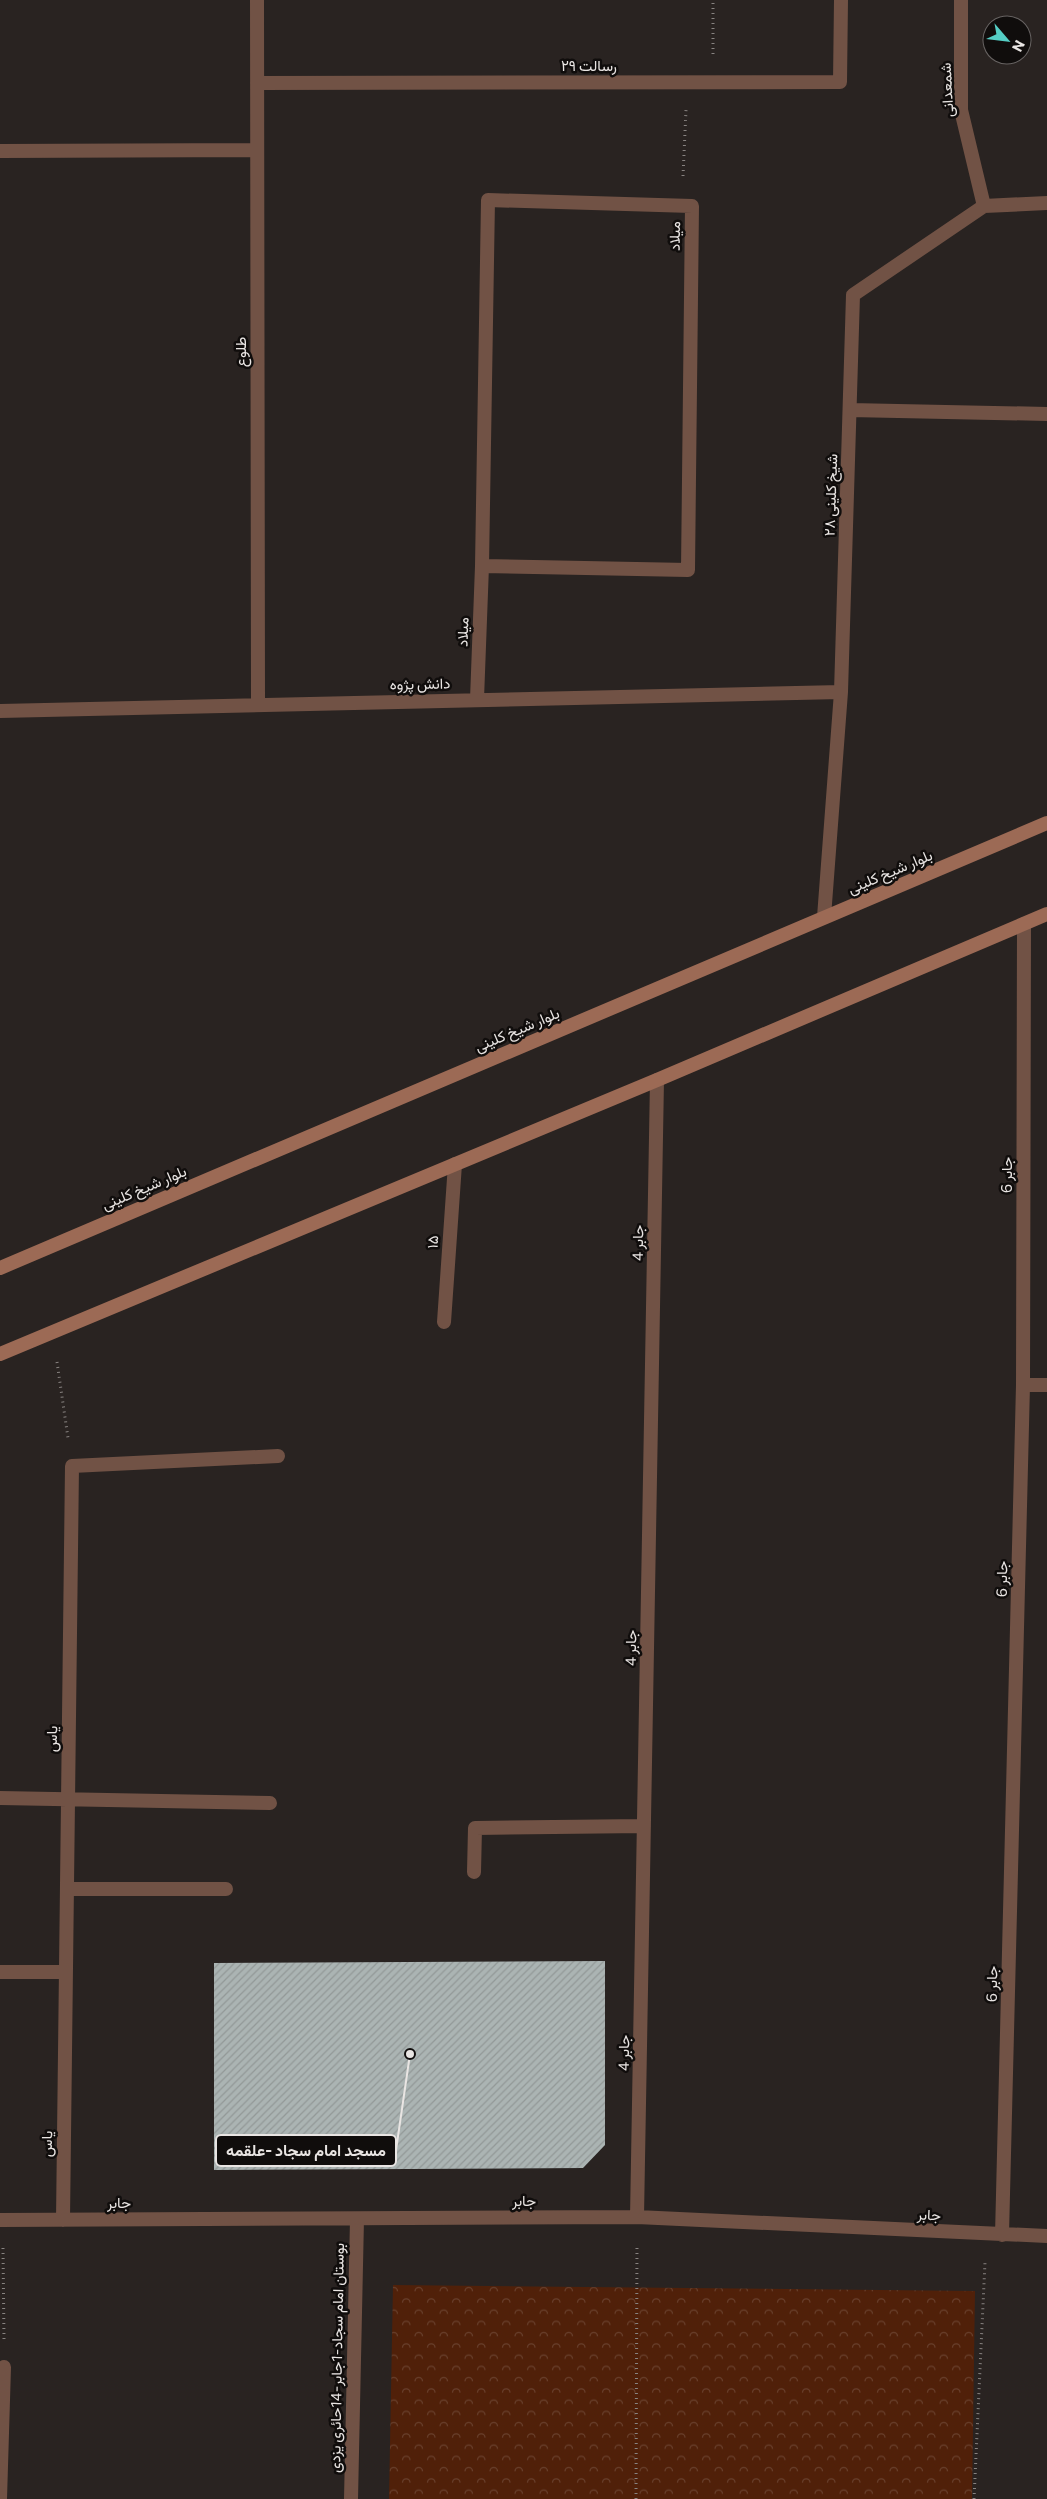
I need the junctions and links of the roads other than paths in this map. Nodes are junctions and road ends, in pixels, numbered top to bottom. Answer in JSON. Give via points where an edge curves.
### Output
{"nodes":[{"id":1,"x":257,"y":0,"type":"edge"},
{"id":2,"x":840,"y":0,"type":"edge"},
{"id":3,"x":961,"y":0,"type":"edge"},
{"id":4,"x":257,"y":83,"type":"junction"},
{"id":5,"x":257,"y":150,"type":"junction"},
{"id":6,"x":0,"y":151,"type":"edge"},
{"id":7,"x":1047,"y":203,"type":"edge"},
{"id":8,"x":984,"y":206,"type":"junction"},
{"id":9,"x":850,"y":410,"type":"junction"},
{"id":10,"x":1047,"y":414,"type":"edge"},
{"id":11,"x":482,"y":566,"type":"junction"},
{"id":12,"x":841,"y":692,"type":"junction"},
{"id":13,"x":477,"y":699,"type":"junction"},
{"id":14,"x":258,"y":704,"type":"junction"},
{"id":15,"x":0,"y":711,"type":"edge"},
{"id":16,"x":1047,"y":823,"type":"edge"},
{"id":17,"x":1047,"y":914,"type":"edge"},
{"id":18,"x":824,"y":917,"type":"junction"},
{"id":19,"x":1024,"y":924,"type":"junction"},
{"id":20,"x":657,"y":1080,"type":"junction"},
{"id":21,"x":455,"y":1164,"type":"junction"},
{"id":22,"x":0,"y":1268,"type":"edge"},
{"id":23,"x":444,"y":1322,"type":"dead end"},
{"id":24,"x":0,"y":1354,"type":"edge"},
{"id":25,"x":1023,"y":1385,"type":"junction"},
{"id":26,"x":1047,"y":1385,"type":"edge"},
{"id":27,"x":278,"y":1456,"type":"dead end"},
{"id":28,"x":0,"y":1798,"type":"edge"},
{"id":29,"x":68,"y":1800,"type":"junction"},
{"id":30,"x":270,"y":1803,"type":"dead end"},
{"id":31,"x":644,"y":1826,"type":"junction"},
{"id":32,"x":474,"y":1872,"type":"dead end"},
{"id":33,"x":67,"y":1889,"type":"junction"},
{"id":34,"x":226,"y":1889,"type":"dead end"},
{"id":35,"x":0,"y":1972,"type":"edge"},
{"id":36,"x":66,"y":1972,"type":"junction"},
{"id":37,"x":637,"y":2217,"type":"junction"},
{"id":38,"x":357,"y":2219,"type":"junction"},
{"id":39,"x":2,"y":2220,"type":"edge"},
{"id":40,"x":63,"y":2220,"type":"junction"},
{"id":41,"x":1002,"y":2235,"type":"junction"},
{"id":42,"x":1047,"y":2236,"type":"edge"},
{"id":43,"x":4,"y":2367,"type":"road end"},
{"id":44,"x":0,"y":2499,"type":"edge"},
{"id":45,"x":351,"y":2499,"type":"edge"}],
"edges":[{"from":1,"to":4,"type":"street","name":"طلوع"},
{"from":2,"to":4,"type":"street","name":"رسالت ۲۹","via":[[840,82]]},
{"from":3,"to":8,"type":"street","name":"شمعدانی","via":[[961,110]]},
{"from":4,"to":5,"type":"street","name":"طلوع"},
{"from":5,"to":6,"type":"street"},
{"from":5,"to":14,"type":"street","name":"طلوع"},
{"from":7,"to":8,"type":"street"},
{"from":8,"to":9,"type":"street","name":"شیخ کلینی ۲۸","via":[[853,294]]},
{"from":9,"to":10,"type":"street"},
{"from":9,"to":12,"type":"street","name":"شیخ کلینی ۲۸"},
{"from":11,"to":11,"type":"street","name":"میلاد","via":[[488,200],[692,206],[688,570]]},
{"from":11,"to":13,"type":"street","name":"میلاد"},
{"from":12,"to":13,"type":"street","name":"دانش پژوه"},
{"from":12,"to":18,"type":"street","name":"شیخ کلینی ۲۸"},
{"from":13,"to":14,"type":"street","name":"دانش پژوه"},
{"from":14,"to":15,"type":"street","name":"دانش پژوه"},
{"from":16,"to":18,"type":"main road","name":"بلوار شیخ کلینی"},
{"from":17,"to":19,"type":"main road"},
{"from":18,"to":22,"type":"main road","name":"بلوار شیخ کلینی"},
{"from":19,"to":20,"type":"main road"},
{"from":19,"to":25,"type":"street","name":"جابر 6"},
{"from":20,"to":21,"type":"main road"},
{"from":20,"to":31,"type":"street","name":"جابر 4"},
{"from":21,"to":23,"type":"street","name":"۱۵"},
{"from":21,"to":24,"type":"main road"},
{"from":25,"to":26,"type":"street"},
{"from":25,"to":41,"type":"street","name":"جابر 6"},
{"from":27,"to":29,"type":"street","name":"یاس","via":[[72,1466]]},
{"from":28,"to":29,"type":"street"},
{"from":29,"to":30,"type":"street"},
{"from":29,"to":33,"type":"street","name":"یاس"},
{"from":31,"to":32,"type":"street","via":[[475,1828]]},
{"from":31,"to":37,"type":"street","name":"جابر 4"},
{"from":33,"to":34,"type":"street"},
{"from":33,"to":36,"type":"street","name":"یاس"},
{"from":35,"to":36,"type":"street"},
{"from":36,"to":40,"type":"street","name":"یاس"},
{"from":37,"to":38,"type":"street","name":"جابر"},
{"from":37,"to":41,"type":"street","name":"جابر"},
{"from":38,"to":40,"type":"street","name":"جابر"},
{"from":38,"to":45,"type":"street","name":"بوستان امام سجاد-1جابر-14حائری یزدی"},
{"from":39,"to":40,"type":"street","name":"جابر"},
{"from":41,"to":42,"type":"street","name":"جابر"},
{"from":43,"to":44,"type":"street"}]}
